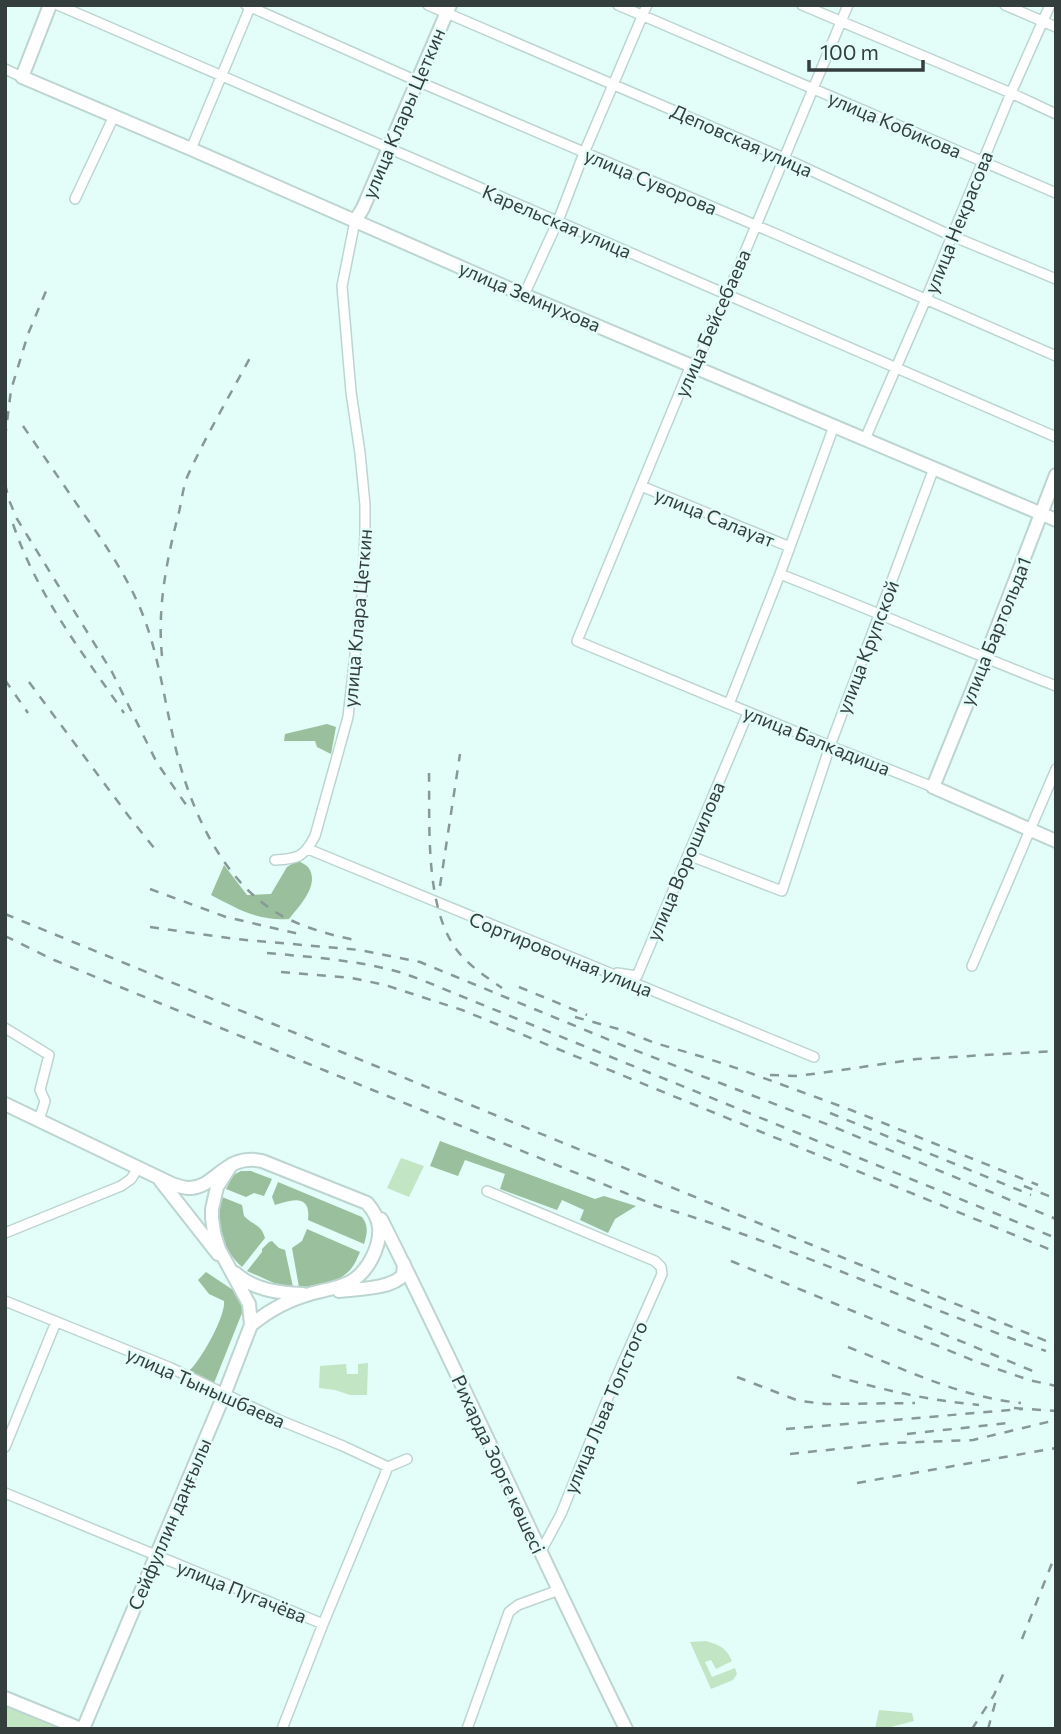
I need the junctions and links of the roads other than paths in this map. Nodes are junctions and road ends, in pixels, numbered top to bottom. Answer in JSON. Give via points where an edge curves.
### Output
{"nodes":[{"id":1,"x":50,"y":5,"type":"edge"},
{"id":2,"x":58,"y":5,"type":"edge"},
{"id":3,"x":428,"y":5,"type":"edge"},
{"id":4,"x":618,"y":5,"type":"edge"},
{"id":5,"x":647,"y":5,"type":"edge"},
{"id":6,"x":802,"y":5,"type":"edge"},
{"id":7,"x":848,"y":5,"type":"edge"},
{"id":8,"x":1005,"y":5,"type":"edge"},
{"id":9,"x":1050,"y":5,"type":"edge"},
{"id":10,"x":249,"y":6,"type":"edge"},
{"id":11,"x":448,"y":9,"type":"edge"},
{"id":12,"x":643,"y":16,"type":"junction"},
{"id":13,"x":841,"y":20,"type":"junction"},
{"id":14,"x":1043,"y":21,"type":"junction"},
{"id":15,"x":1056,"y":27,"type":"edge"},
{"id":16,"x":5,"y":69,"type":"edge"},
{"id":17,"x":22,"y":77,"type":"junction"},
{"id":18,"x":221,"y":77,"type":"junction"},
{"id":19,"x":417,"y":81,"type":"junction"},
{"id":20,"x":614,"y":84,"type":"junction"},
{"id":21,"x":814,"y":89,"type":"junction"},
{"id":22,"x":1011,"y":93,"type":"junction"},
{"id":23,"x":1056,"y":114,"type":"edge"},
{"id":24,"x":114,"y":116,"type":"junction"},
{"id":25,"x":387,"y":148,"type":"junction"},
{"id":26,"x":191,"y":149,"type":"junction"},
{"id":27,"x":584,"y":153,"type":"junction"},
{"id":28,"x":784,"y":158,"type":"junction"},
{"id":29,"x":984,"y":162,"type":"junction"},
{"id":30,"x":1056,"y":193,"type":"edge"},
{"id":31,"x":75,"y":199,"type":"dead end"},
{"id":32,"x":355,"y":220,"type":"junction"},
{"id":33,"x":558,"y":220,"type":"junction"},
{"id":34,"x":755,"y":226,"type":"junction"},
{"id":35,"x":952,"y":236,"type":"junction"},
{"id":36,"x":1056,"y":279,"type":"edge"},
{"id":37,"x":524,"y":295,"type":"junction"},
{"id":38,"x":727,"y":295,"type":"junction"},
{"id":39,"x":926,"y":299,"type":"junction"},
{"id":40,"x":1056,"y":356,"type":"edge"},
{"id":41,"x":691,"y":365,"type":"junction"},
{"id":42,"x":895,"y":368,"type":"junction"},
{"id":43,"x":834,"y":426,"type":"junction"},
{"id":44,"x":1056,"y":437,"type":"edge"},
{"id":45,"x":866,"y":439,"type":"junction"},
{"id":46,"x":934,"y":468,"type":"junction"},
{"id":47,"x":1056,"y":475,"type":"edge"},
{"id":48,"x":641,"y":486,"type":"junction"},
{"id":49,"x":1042,"y":514,"type":"junction"},
{"id":50,"x":1056,"y":520,"type":"edge"},
{"id":51,"x":790,"y":547,"type":"junction"},
{"id":52,"x":780,"y":574,"type":"junction"},
{"id":53,"x":879,"y":613,"type":"junction"},
{"id":54,"x":576,"y":641,"type":"joint"},
{"id":55,"x":985,"y":659,"type":"junction"},
{"id":56,"x":1056,"y":686,"type":"edge"},
{"id":57,"x":729,"y":704,"type":"junction"},
{"id":58,"x":748,"y":713,"type":"junction"},
{"id":59,"x":830,"y":746,"type":"junction"},
{"id":60,"x":1056,"y":769,"type":"edge"},
{"id":61,"x":933,"y":787,"type":"junction"},
{"id":62,"x":1030,"y":830,"type":"junction"},
{"id":63,"x":1056,"y":841,"type":"edge"},
{"id":64,"x":308,"y":849,"type":"junction"},
{"id":65,"x":688,"y":855,"type":"junction"},
{"id":66,"x":275,"y":860,"type":"dead end"},
{"id":67,"x":972,"y":966,"type":"dead end"},
{"id":68,"x":601,"y":971,"type":"junction"},
{"id":69,"x":5,"y":1028,"type":"edge"},
{"id":70,"x":814,"y":1057,"type":"dead end"},
{"id":71,"x":5,"y":1104,"type":"edge"},
{"id":72,"x":39,"y":1120,"type":"junction"},
{"id":73,"x":232,"y":1164,"type":"junction"},
{"id":74,"x":138,"y":1168,"type":"junction"},
{"id":75,"x":159,"y":1179,"type":"junction"},
{"id":76,"x":487,"y":1191,"type":"dead end"},
{"id":77,"x":367,"y":1203,"type":"junction"},
{"id":78,"x":5,"y":1233,"type":"edge"},
{"id":79,"x":404,"y":1263,"type":"junction"},
{"id":80,"x":228,"y":1265,"type":"junction"},
{"id":81,"x":377,"y":1286,"type":"junction"},
{"id":82,"x":311,"y":1294,"type":"junction"},
{"id":83,"x":5,"y":1301,"type":"edge"},
{"id":84,"x":423,"y":1302,"type":"junction"},
{"id":85,"x":56,"y":1322,"type":"junction"},
{"id":86,"x":251,"y":1325,"type":"junction"},
{"id":87,"x":224,"y":1395,"type":"junction"},
{"id":88,"x":5,"y":1447,"type":"edge"},
{"id":89,"x":407,"y":1459,"type":"dead end"},
{"id":90,"x":388,"y":1467,"type":"junction"},
{"id":91,"x":5,"y":1493,"type":"edge"},
{"id":92,"x":540,"y":1553,"type":"junction"},
{"id":93,"x":155,"y":1556,"type":"junction"},
{"id":94,"x":559,"y":1590,"type":"junction"},
{"id":95,"x":323,"y":1624,"type":"junction"},
{"id":96,"x":5,"y":1698,"type":"edge"},
{"id":97,"x":83,"y":1727,"type":"edge"},
{"id":98,"x":282,"y":1729,"type":"edge"},
{"id":99,"x":467,"y":1729,"type":"edge"},
{"id":100,"x":626,"y":1729,"type":"edge"}],
"edges":[{"from":1,"to":17,"type":"main road"},
{"from":2,"to":18,"type":"street","name":"Карельская улица"},
{"from":3,"to":11,"type":"street","name":"Деповская улица"},
{"from":4,"to":12,"type":"street","name":"улица Кобикова"},
{"from":5,"to":12,"type":"street"},
{"from":6,"to":13,"type":"street"},
{"from":7,"to":13,"type":"street","name":"улица Бейсебаева"},
{"from":8,"to":14,"type":"street"},
{"from":9,"to":14,"type":"street","name":"улица Некрасова"},
{"from":10,"to":18,"type":"street"},
{"from":10,"to":19,"type":"street","name":"улица Суворова"},
{"from":11,"to":19,"type":"main road","name":"улица Клары Цеткин"},
{"from":11,"to":20,"type":"street","name":"Деповская улица"},
{"from":12,"to":20,"type":"street"},
{"from":12,"to":21,"type":"street","name":"улица Кобикова"},
{"from":13,"to":21,"type":"street","name":"улица Бейсебаева"},
{"from":13,"to":22,"type":"street"},
{"from":14,"to":15,"type":"street"},
{"from":14,"to":22,"type":"street","name":"улица Некрасова"},
{"from":16,"to":17,"type":"street","name":"улица Земнухова"},
{"from":17,"to":24,"type":"main road","name":"улица Земнухова"},
{"from":18,"to":25,"type":"street","name":"Карельская улица"},
{"from":18,"to":26,"type":"street"},
{"from":19,"to":25,"type":"main road","name":"улица Клары Цеткин"},
{"from":19,"to":27,"type":"street","name":"улица Суворова"},
{"from":20,"to":27,"type":"street"},
{"from":20,"to":28,"type":"street","name":"Деповская улица"},
{"from":21,"to":28,"type":"street","name":"улица Бейсебаева"},
{"from":21,"to":29,"type":"street","name":"улица Кобикова"},
{"from":22,"to":23,"type":"street"},
{"from":22,"to":29,"type":"street","name":"улица Некрасова"},
{"from":24,"to":26,"type":"main road","name":"улица Земнухова"},
{"from":24,"to":31,"type":"street"},
{"from":25,"to":32,"type":"main road","name":"улица Клары Цеткин"},
{"from":25,"to":33,"type":"street","name":"Карельская улица"},
{"from":26,"to":32,"type":"main road","name":"улица Земнухова"},
{"from":27,"to":33,"type":"street"},
{"from":27,"to":34,"type":"street","name":"улица Суворова"},
{"from":28,"to":34,"type":"street","name":"улица Бейсебаева"},
{"from":28,"to":35,"type":"street","name":"Деповская улица"},
{"from":29,"to":30,"type":"street","name":"улица Кобикова"},
{"from":29,"to":35,"type":"street","name":"улица Некрасова"},
{"from":32,"to":37,"type":"main road","name":"улица Земнухова"},
{"from":32,"to":64,"type":"street","name":"улица Клара Цеткин","via":[[342,286],[365,505],[362,594],[348,717]]},
{"from":33,"to":37,"type":"street"},
{"from":33,"to":38,"type":"street","name":"Карельская улица"},
{"from":34,"to":38,"type":"street","name":"улица Бейсебаева"},
{"from":34,"to":39,"type":"street","name":"улица Суворова"},
{"from":35,"to":36,"type":"street","name":"Деповская улица"},
{"from":35,"to":39,"type":"street","name":"улица Некрасова"},
{"from":37,"to":41,"type":"main road","name":"улица Земнухова"},
{"from":38,"to":41,"type":"street","name":"улица Бейсебаева"},
{"from":38,"to":42,"type":"street","name":"Карельская улица"},
{"from":39,"to":40,"type":"street","name":"улица Суворова"},
{"from":39,"to":42,"type":"street","name":"улица Некрасова"},
{"from":41,"to":43,"type":"main road","name":"улица Земнухова"},
{"from":41,"to":48,"type":"street","name":"улица Бейсебаева"},
{"from":42,"to":44,"type":"street","name":"Карельская улица"},
{"from":42,"to":45,"type":"street","name":"улица Некрасова"},
{"from":43,"to":45,"type":"main road","name":"улица Земнухова"},
{"from":43,"to":51,"type":"street"},
{"from":45,"to":46,"type":"main road","name":"улица Земнухова"},
{"from":46,"to":49,"type":"main road","name":"улица Земнухова"},
{"from":46,"to":53,"type":"street","name":"улица Крупской"},
{"from":47,"to":49,"type":"main road","name":"улица Бартольда1"},
{"from":48,"to":51,"type":"street","name":"улица Салауат"},
{"from":48,"to":54,"type":"street","name":"улица Бейсебаева"},
{"from":49,"to":50,"type":"main road","name":"улица Земнухова"},
{"from":49,"to":55,"type":"main road","name":"улица Бартольда1"},
{"from":51,"to":52,"type":"street"},
{"from":52,"to":53,"type":"street","name":"улица Салауат"},
{"from":52,"to":57,"type":"street"},
{"from":53,"to":55,"type":"street","name":"улица Салауат"},
{"from":53,"to":59,"type":"street","name":"улица Крупской"},
{"from":54,"to":57,"type":"street","name":"улица Балкадиша"},
{"from":55,"to":56,"type":"street","name":"улица Салауат"},
{"from":55,"to":61,"type":"main road","name":"улица Бартольда1"},
{"from":57,"to":58,"type":"street","name":"улица Балкадиша"},
{"from":58,"to":59,"type":"street","name":"улица Балкадиша"},
{"from":58,"to":65,"type":"street","name":"улица Ворошилова"},
{"from":59,"to":61,"type":"street","name":"улица Балкадиша"},
{"from":59,"to":65,"type":"street","name":"улица Крупской","via":[[782,891]]},
{"from":60,"to":62,"type":"street"},
{"from":61,"to":62,"type":"main road","name":"улица Балкадиша"},
{"from":62,"to":63,"type":"main road","name":"улица Балкадиша"},
{"from":62,"to":67,"type":"street"},
{"from":64,"to":66,"type":"street","via":[[292,859]]},
{"from":64,"to":68,"type":"street","name":"Сортировочная улица"},
{"from":65,"to":68,"type":"street","name":"улица Ворошилова","via":[[637,976]]},
{"from":68,"to":70,"type":"street","name":"Сортировочная улица"},
{"from":69,"to":72,"type":"street","via":[[49,1056],[40,1090],[45,1101]]},
{"from":71,"to":72,"type":"main road"},
{"from":72,"to":74,"type":"main road"},
{"from":73,"to":75,"type":"main road","via":[[192,1188]]},
{"from":73,"to":77,"type":"main road","via":[[262,1161]]},
{"from":73,"to":80,"type":"main road","via":[[217,1187],[212,1209],[214,1233]]},
{"from":74,"to":75,"type":"main road"},
{"from":74,"to":78,"type":"street","via":[[121,1186]]},
{"from":75,"to":80,"type":"main road"},
{"from":76,"to":92,"type":"street","name":"улица Льва Толстого","via":[[661,1267],[662,1274],[561,1514]]},
{"from":77,"to":79,"type":"main road","name":"Рихарда Зорге көшесі","via":[[379,1214]]},
{"from":77,"to":82,"type":"main road","via":[[379,1227],[370,1261],[351,1282]]},
{"from":79,"to":81,"type":"main road","via":[[401,1278]]},
{"from":79,"to":84,"type":"main road","name":"Рихарда Зорге көшесі"},
{"from":80,"to":82,"type":"main road","via":[[260,1288]]},
{"from":80,"to":86,"type":"main road","via":[[249,1304]]},
{"from":81,"to":82,"type":"main road"},
{"from":81,"to":84,"type":"main road","via":[[405,1287]]},
{"from":82,"to":86,"type":"main road","via":[[272,1309]]},
{"from":83,"to":85,"type":"street","name":"улица Тынышбаева"},
{"from":84,"to":92,"type":"main road","name":"Рихарда Зорге көшесі"},
{"from":85,"to":87,"type":"street","name":"улица Тынышбаева","via":[[171,1368]]},
{"from":85,"to":88,"type":"street"},
{"from":86,"to":87,"type":"main road","name":"Сейфуллин даңғылы"},
{"from":87,"to":90,"type":"street","name":"улица Тынышбаева"},
{"from":87,"to":93,"type":"main road","name":"Сейфуллин даңғылы"},
{"from":89,"to":90,"type":"street"},
{"from":90,"to":95,"type":"street"},
{"from":91,"to":93,"type":"street","name":"улица Пугачёва"},
{"from":92,"to":94,"type":"main road","name":"Рихарда Зорге көшесі"},
{"from":93,"to":95,"type":"street","name":"улица Пугачёва"},
{"from":93,"to":97,"type":"main road","name":"Сейфуллин даңғылы"},
{"from":94,"to":99,"type":"street","via":[[509,1612]]},
{"from":94,"to":100,"type":"main road","name":"Рихарда Зорге көшесі"},
{"from":95,"to":98,"type":"street"},
{"from":96,"to":97,"type":"main road"}]}
